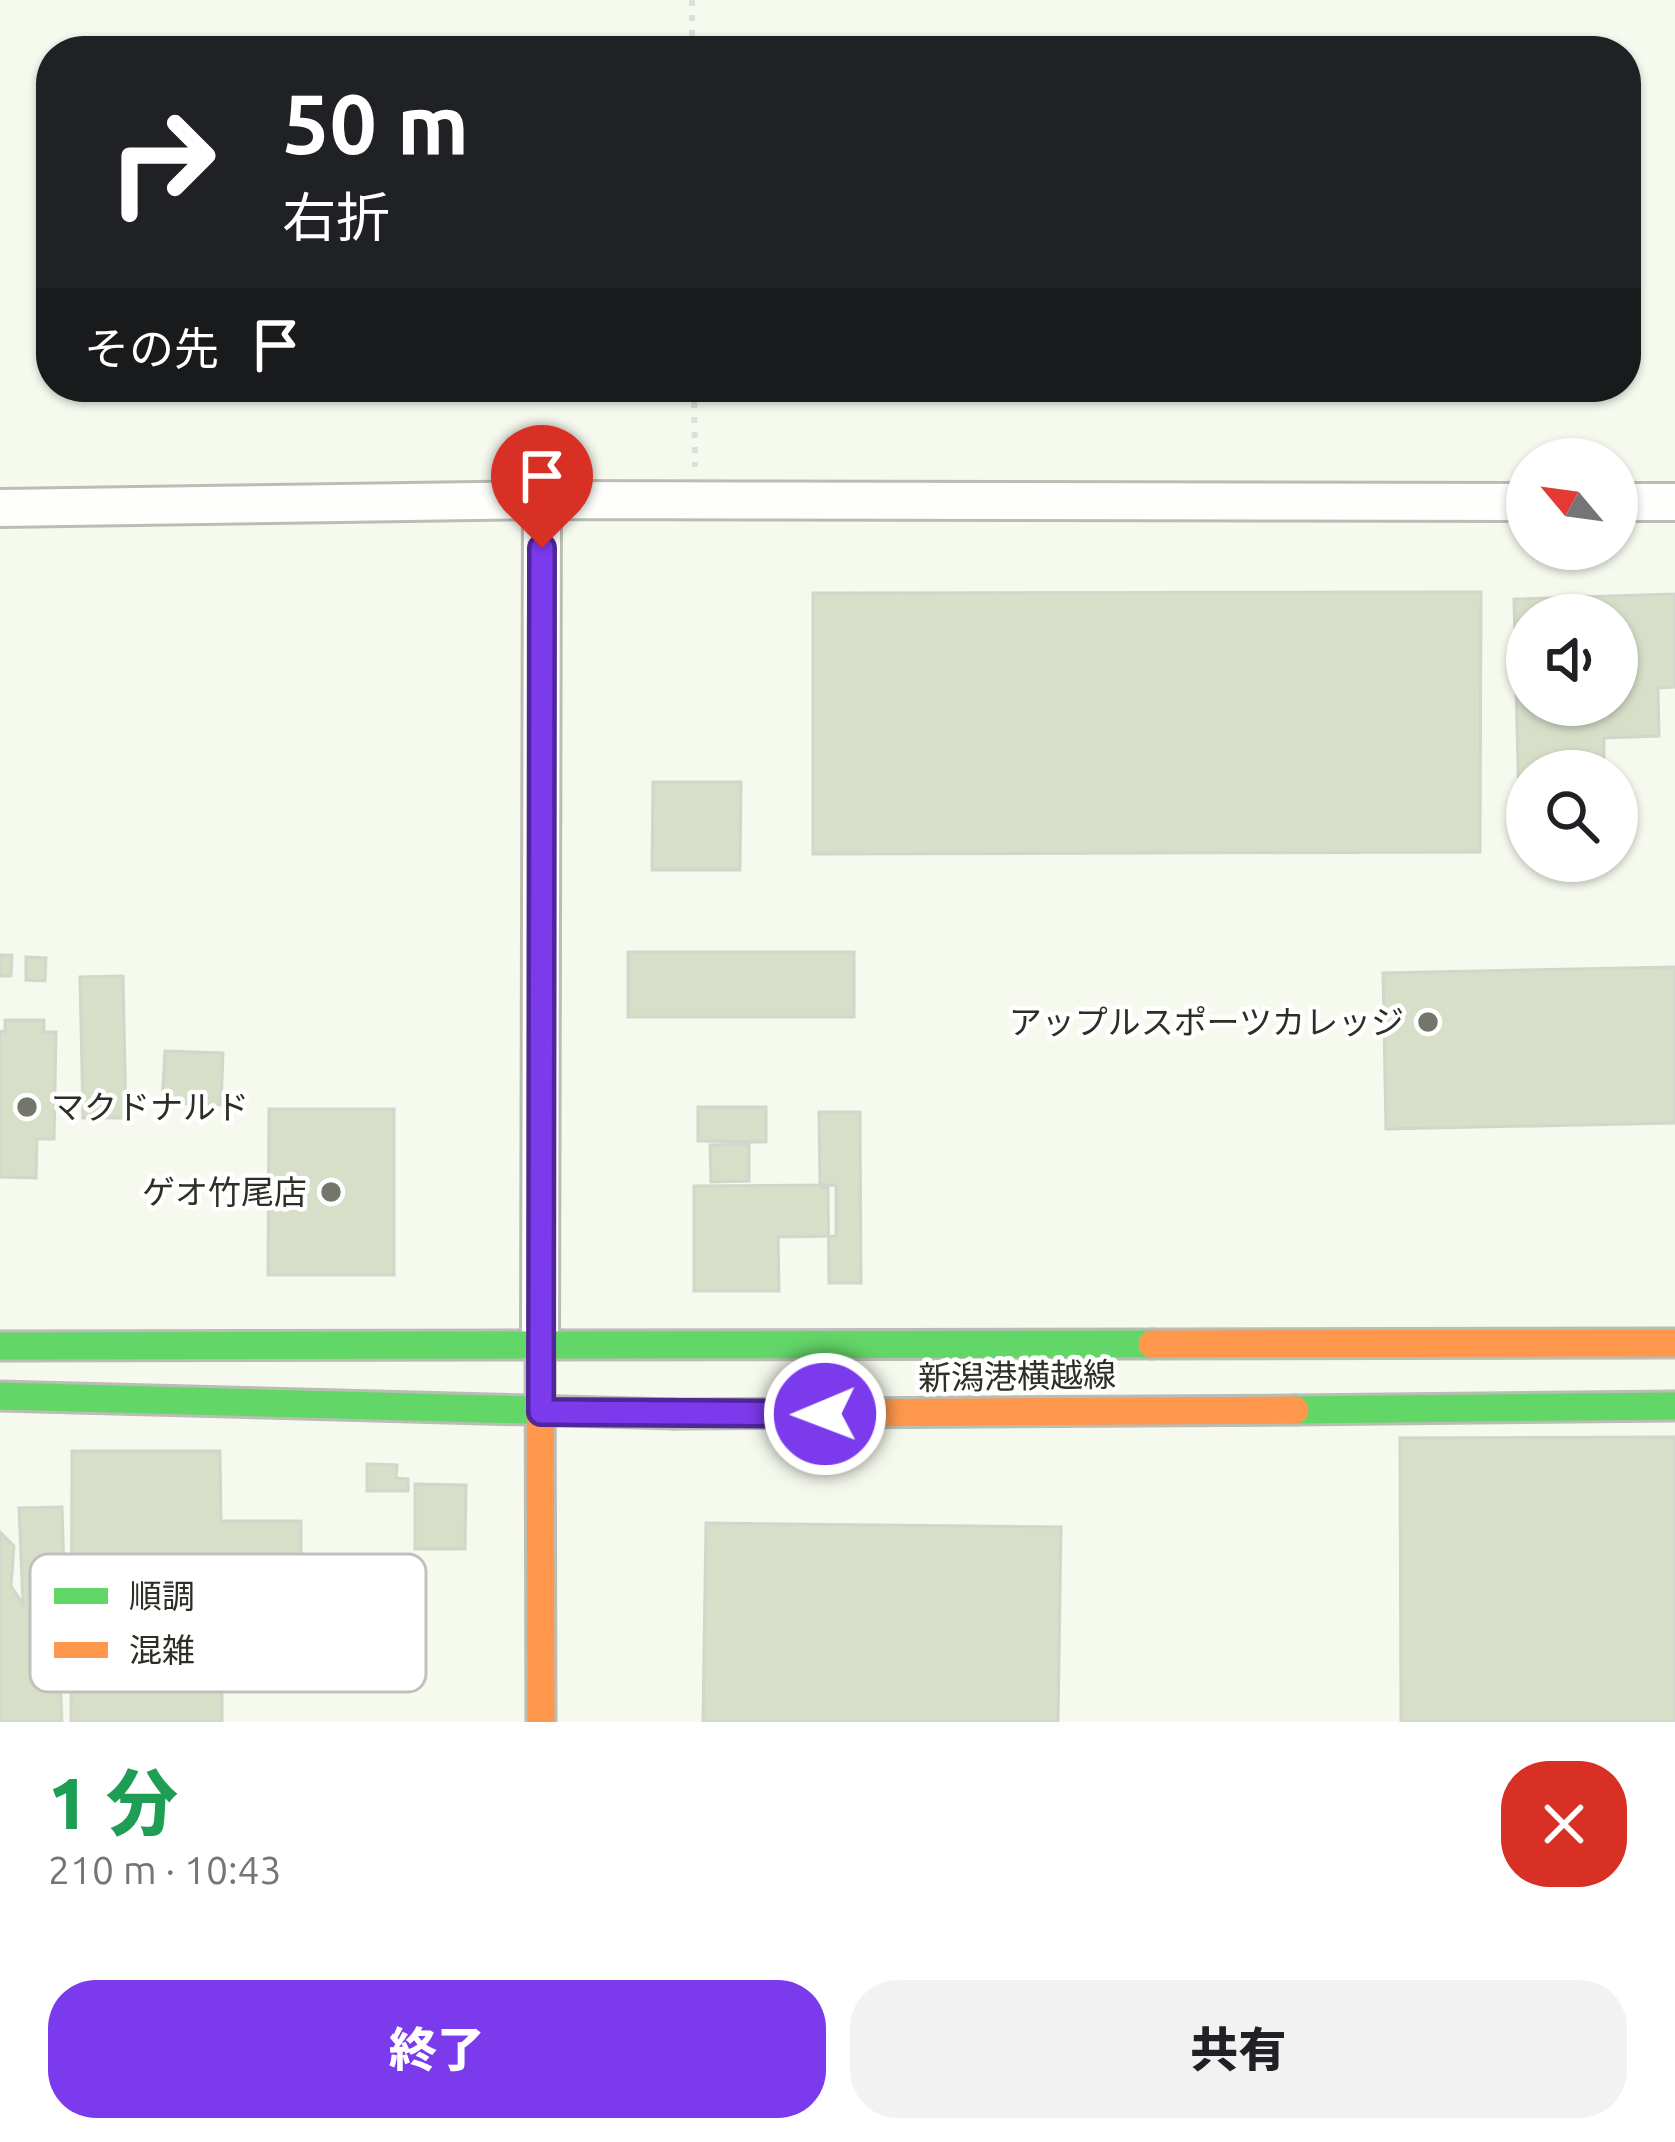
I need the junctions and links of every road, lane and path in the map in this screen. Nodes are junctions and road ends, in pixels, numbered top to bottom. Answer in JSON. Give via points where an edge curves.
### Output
{"nodes":[{"id":1,"x":692,"y":0,"type":"edge"},
{"id":2,"x":692,"y":36,"type":"edge"},
{"id":3,"x":694,"y":402,"type":"edge"},
{"id":4,"x":542,"y":500,"type":"junction"},
{"id":5,"x":695,"y":500,"type":"junction"},
{"id":6,"x":1506,"y":502,"type":"edge"},
{"id":7,"x":1638,"y":502,"type":"edge"},
{"id":8,"x":1675,"y":502,"type":"edge"},
{"id":9,"x":0,"y":508,"type":"edge"},
{"id":10,"x":1675,"y":1343,"type":"edge"},
{"id":11,"x":0,"y":1346,"type":"edge"},
{"id":12,"x":540,"y":1346,"type":"junction"},
{"id":13,"x":0,"y":1396,"type":"edge"},
{"id":14,"x":1675,"y":1406,"type":"edge"},
{"id":15,"x":541,"y":1412,"type":"junction"},
{"id":16,"x":542,"y":1722,"type":"edge"}],
"edges":[{"from":1,"to":2,"type":"path"},
{"from":3,"to":5,"type":"path"},
{"from":4,"to":5,"type":"street"},
{"from":4,"to":9,"type":"street"},
{"from":4,"to":12,"type":"street"},
{"from":5,"to":6,"type":"street"},
{"from":7,"to":8,"type":"street"},
{"from":10,"to":12,"type":"main road","name":"新潟港横越線"},
{"from":11,"to":12,"type":"main road","name":"新潟港横越線"},
{"from":12,"to":15,"type":"main road"},
{"from":13,"to":15,"type":"main road","name":"新潟港横越線"},
{"from":14,"to":15,"type":"main road","name":"新潟港横越線"},
{"from":15,"to":16,"type":"main road"}]}
